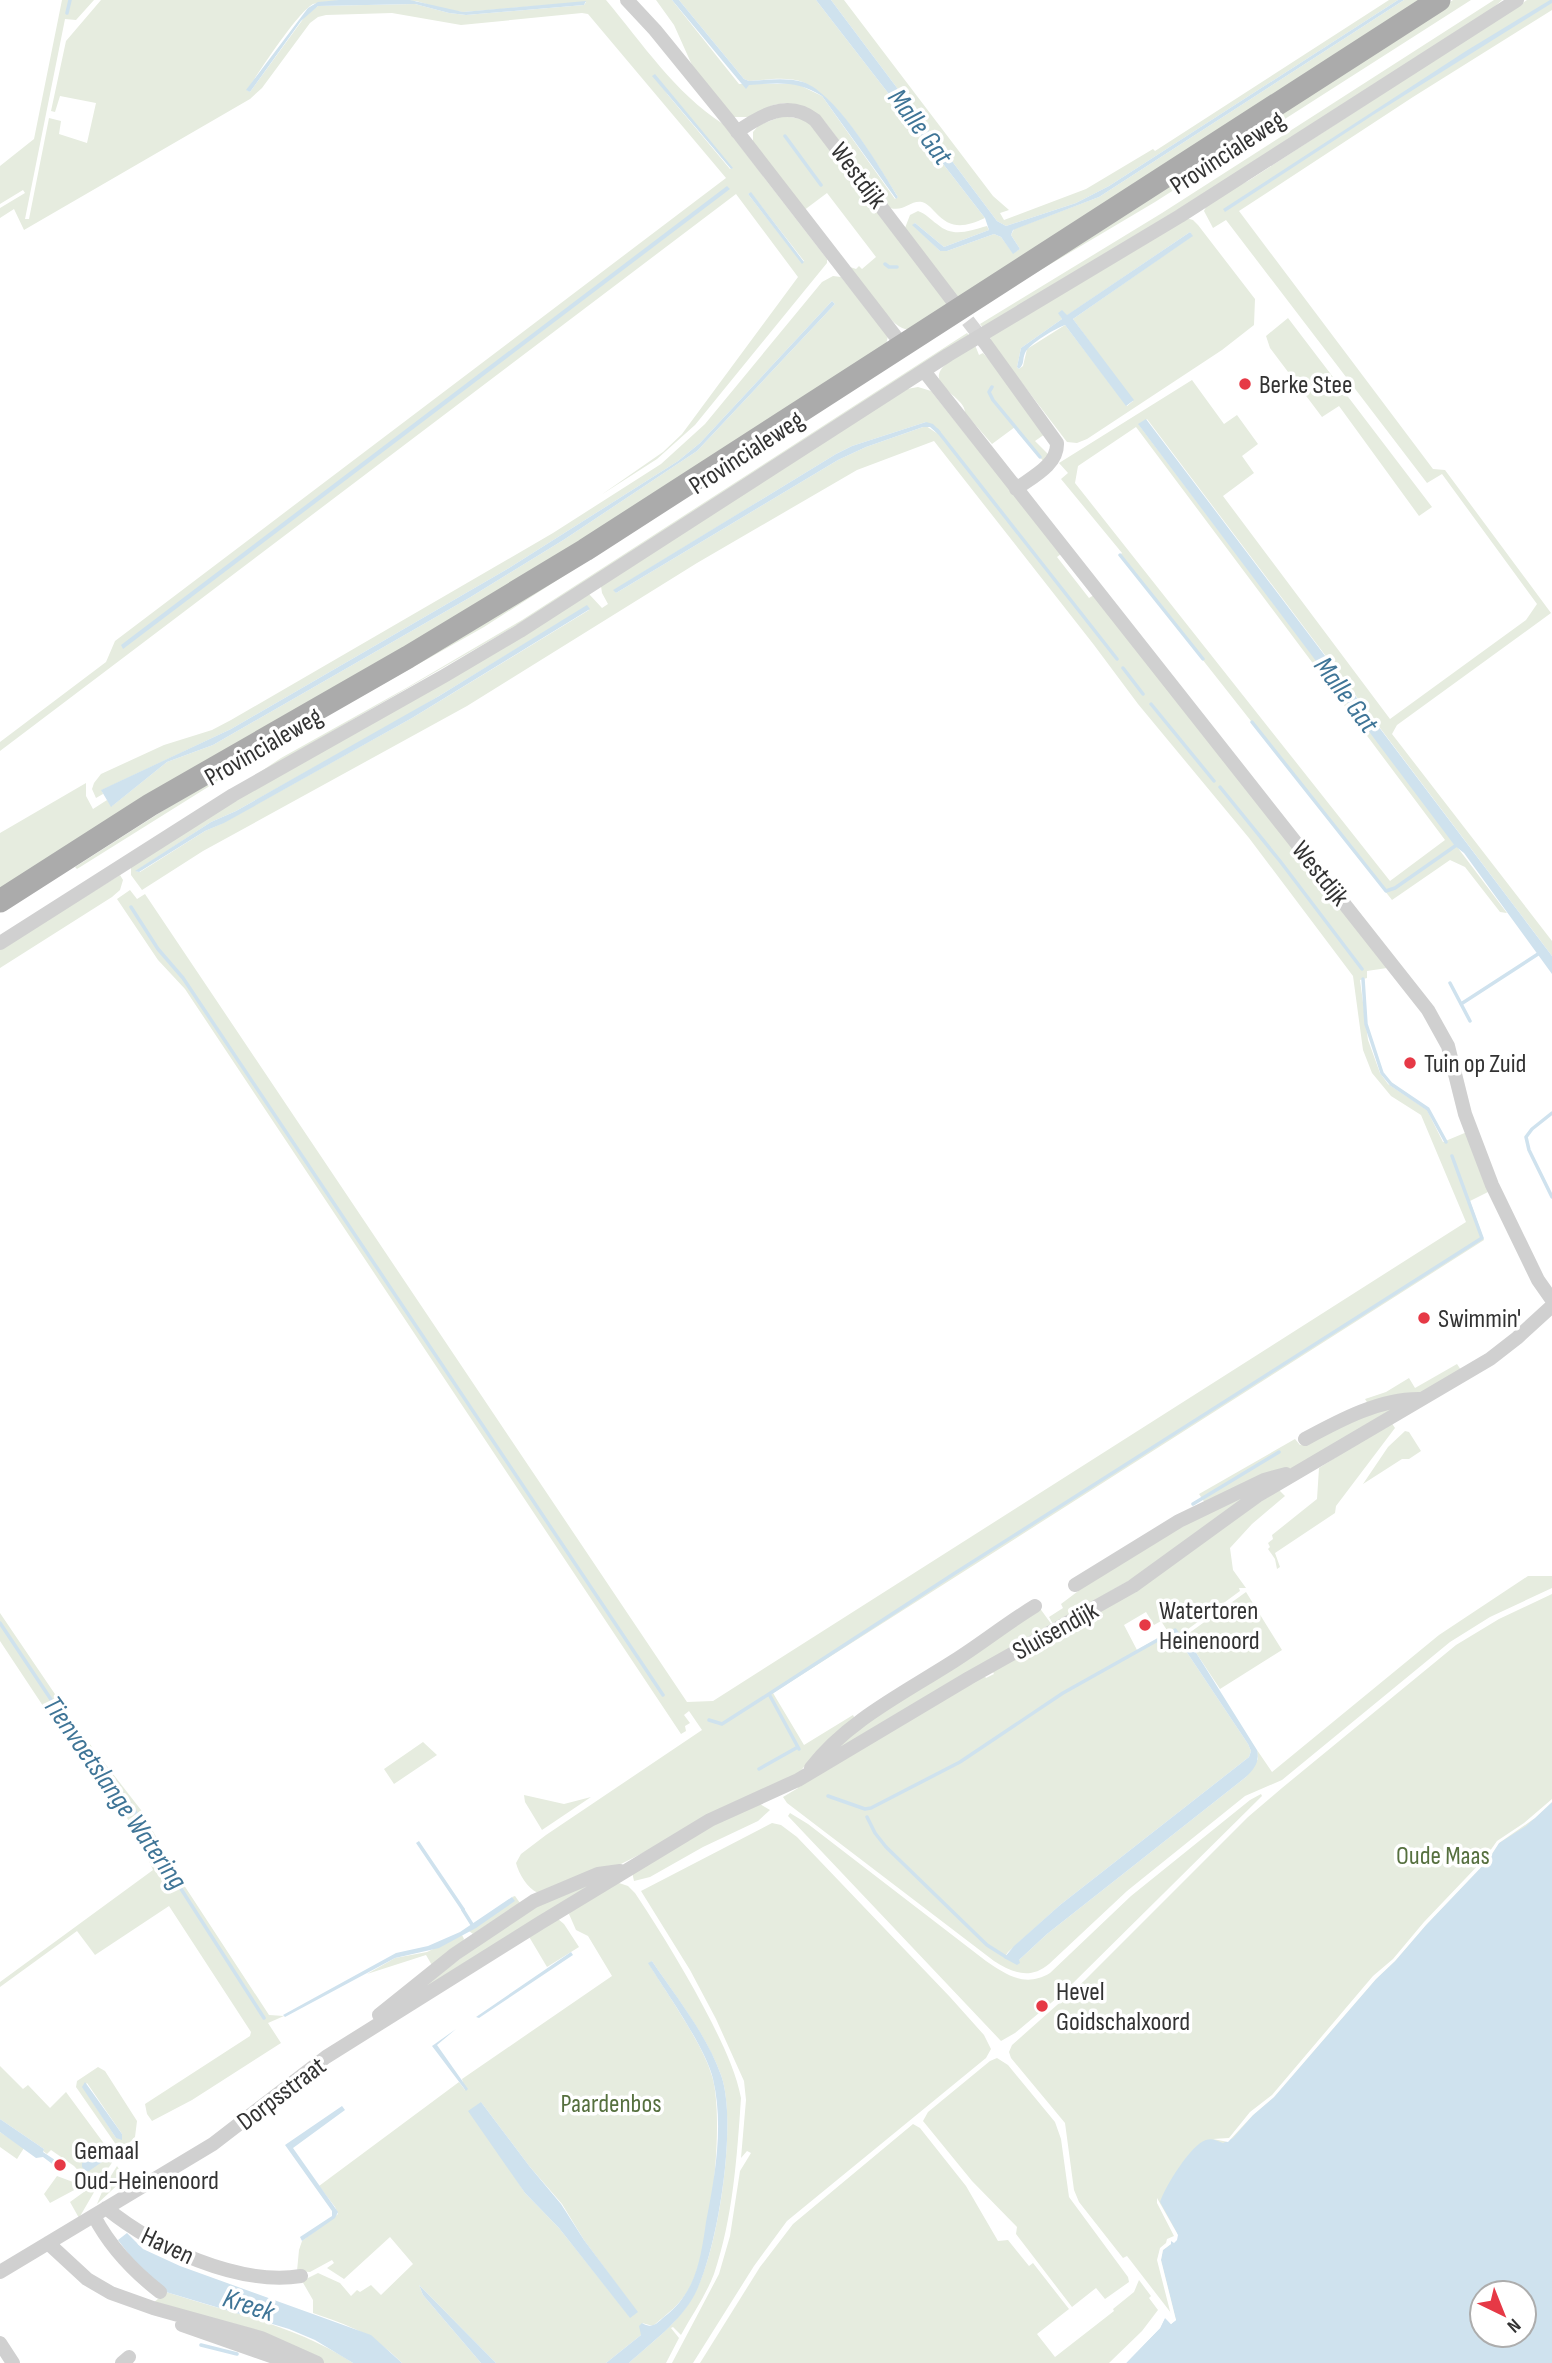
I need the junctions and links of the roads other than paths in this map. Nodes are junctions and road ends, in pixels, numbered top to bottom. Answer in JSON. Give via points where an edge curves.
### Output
{"nodes":[{"id":1,"x":627,"y":0,"type":"edge"},
{"id":2,"x":1439,"y":0,"type":"edge"},
{"id":3,"x":1517,"y":0,"type":"edge"},
{"id":4,"x":737,"y":132,"type":"junction"},
{"id":5,"x":952,"y":300,"type":"tunnel mouth"},
{"id":6,"x":985,"y":343,"type":"tunnel mouth"},
{"id":7,"x":903,"y":346,"type":"junction"},
{"id":8,"x":924,"y":371,"type":"junction"},
{"id":9,"x":1016,"y":489,"type":"junction"},
{"id":10,"x":195,"y":781,"type":"junction"},
{"id":11,"x":0,"y":901,"type":"edge"},
{"id":12,"x":0,"y":910,"type":"edge"},
{"id":13,"x":0,"y":943,"type":"edge"},
{"id":14,"x":1552,"y":1300,"type":"edge"},
{"id":15,"x":1552,"y":1306,"type":"edge"},
{"id":16,"x":1423,"y":1399,"type":"junction"},
{"id":17,"x":1305,"y":1439,"type":"dead end"},
{"id":18,"x":1296,"y":1473,"type":"junction"},
{"id":19,"x":1075,"y":1586,"type":"dead end"},
{"id":20,"x":1034,"y":1606,"type":"dead end"},
{"id":21,"x":806,"y":1776,"type":"junction"},
{"id":22,"x":624,"y":1871,"type":"junction"},
{"id":23,"x":560,"y":1910,"type":"joint"},
{"id":24,"x":347,"y":2044,"type":"junction"},
{"id":25,"x":100,"y":2212,"type":"junction"},
{"id":26,"x":120,"y":2219,"type":"junction"},
{"id":27,"x":104,"y":2233,"type":"junction"},
{"id":28,"x":48,"y":2243,"type":"junction"},
{"id":29,"x":0,"y":2272,"type":"edge"},
{"id":30,"x":301,"y":2276,"type":"dead end"},
{"id":31,"x":160,"y":2292,"type":"dead end"},
{"id":32,"x":153,"y":2308,"type":"junction"},
{"id":33,"x":0,"y":2343,"type":"edge"},
{"id":34,"x":13,"y":2363,"type":"edge"},
{"id":35,"x":291,"y":2363,"type":"edge"},
{"id":36,"x":317,"y":2363,"type":"edge"}],
"edges":[{"from":1,"to":4,"type":"street"},
{"from":2,"to":7,"type":"main road","name":"Provincialeweg"},
{"from":3,"to":8,"type":"street","name":"Provincialeweg","via":[[1180,216]]},
{"from":4,"to":5,"type":"street","name":"Westdijk","via":[[778,110],[802,112],[816,120]]},
{"from":4,"to":7,"type":"street"},
{"from":6,"to":9,"type":"street","via":[[1057,443],[1051,462]]},
{"from":7,"to":10,"type":"main road","name":"Provincialeweg","via":[[585,550]]},
{"from":8,"to":9,"type":"street","name":"Westdijk"},
{"from":8,"to":13,"type":"street","name":"Provincialeweg","via":[[520,631],[233,795]]},
{"from":9,"to":14,"type":"street","name":"Westdijk","via":[[1428,1010],[1448,1046],[1465,1114],[1492,1185]]},
{"from":10,"to":11,"type":"main road","name":"Provincialeweg"},
{"from":10,"to":12,"type":"main road","name":"Provincialeweg"},
{"from":15,"to":16,"type":"street","name":"Sluisendijk","via":[[1504,1349]]},
{"from":16,"to":17,"type":"street","name":"Sluisendijk","via":[[1384,1405]]},
{"from":16,"to":18,"type":"street","name":"Sluisendijk"},
{"from":18,"to":19,"type":"street","name":"Sluisendijk","via":[[1264,1480],[1185,1518]]},
{"from":18,"to":21,"type":"street","name":"Sluisendijk","via":[[1144,1579]]},
{"from":20,"to":21,"type":"street","name":"Sluisendijk","via":[[858,1722]]},
{"from":21,"to":22,"type":"street","name":"Sluisendijk","via":[[710,1820]]},
{"from":22,"to":23,"type":"street","name":"Sluisendijk"},
{"from":22,"to":24,"type":"street","name":"Dorpsstraat","via":[[598,1874],[534,1901],[443,1964]]},
{"from":23,"to":24,"type":"street","name":"Dorpsstraat"},
{"from":24,"to":25,"type":"street","name":"Dorpsstraat","via":[[219,2140]]},
{"from":25,"to":26,"type":"street","name":"Haven"},
{"from":25,"to":27,"type":"street","name":"Haven"},
{"from":25,"to":28,"type":"street","name":"Dorpsstraat"},
{"from":26,"to":27,"type":"street","name":"Haven"},
{"from":26,"to":30,"type":"street","name":"Haven","via":[[156,2242],[205,2262],[267,2277]]},
{"from":27,"to":31,"type":"street","name":"Haven","via":[[133,2269]]},
{"from":28,"to":29,"type":"street","name":"Dorpsstraat"},
{"from":28,"to":32,"type":"street","via":[[98,2286]]},
{"from":32,"to":35,"type":"street","via":[[183,2325]]},
{"from":32,"to":36,"type":"street","via":[[261,2338]]},
{"from":33,"to":34,"type":"street"}]}
